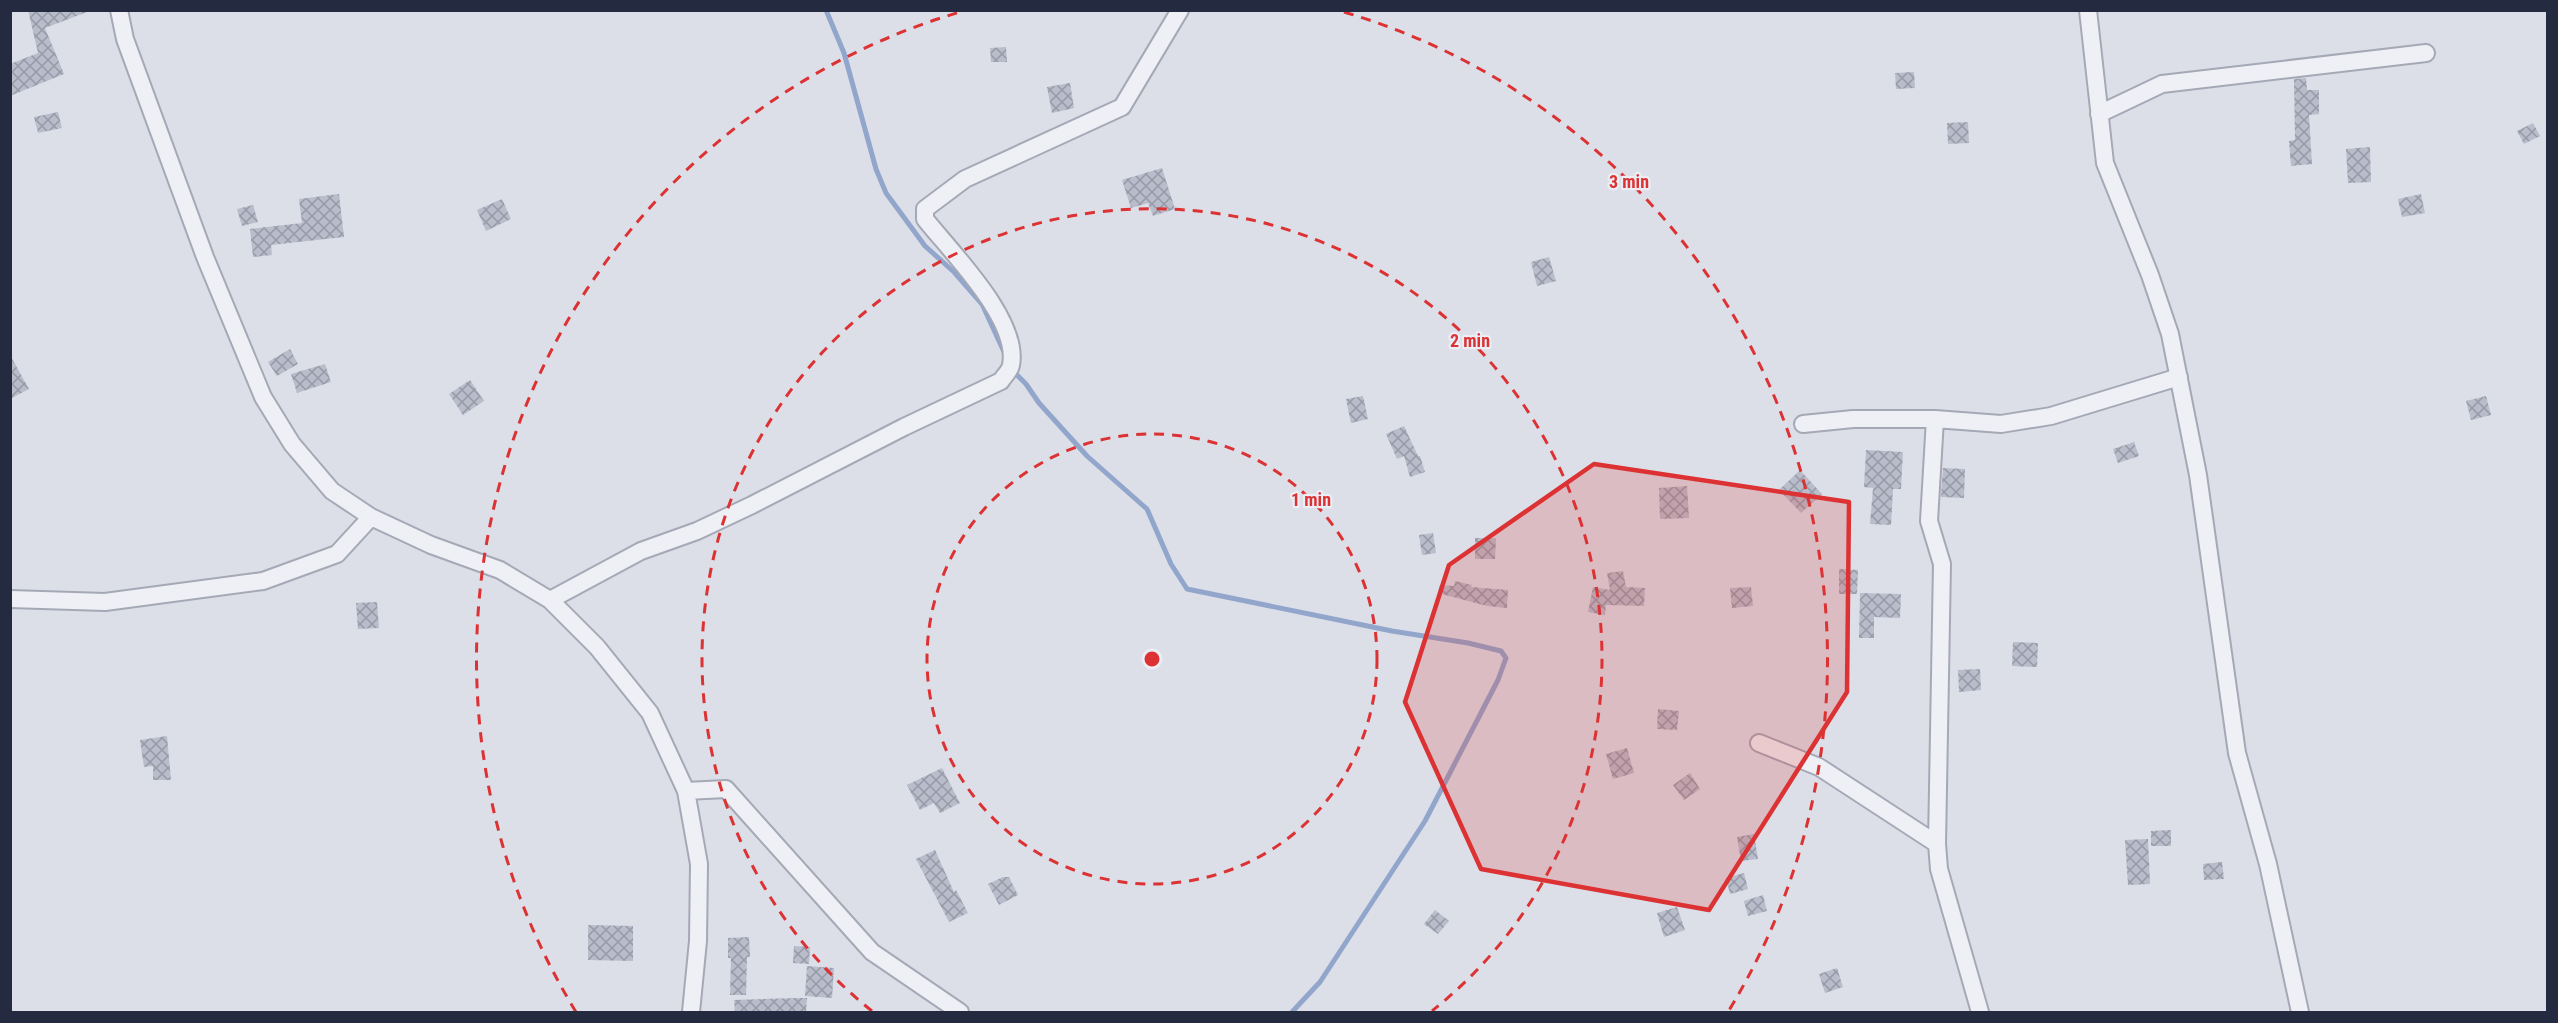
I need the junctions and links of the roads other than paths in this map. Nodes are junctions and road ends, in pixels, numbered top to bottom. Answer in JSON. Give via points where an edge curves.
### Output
{"nodes":[{"id":1,"x":119,"y":10,"type":"edge"},
{"id":2,"x":1180,"y":10,"type":"edge"},
{"id":3,"x":2088,"y":10,"type":"edge"},
{"id":4,"x":2426,"y":52,"type":"dead end"},
{"id":5,"x":2098,"y":114,"type":"junction"},
{"id":6,"x":2179,"y":377,"type":"junction"},
{"id":7,"x":1935,"y":419,"type":"junction"},
{"id":8,"x":1803,"y":424,"type":"dead end"},
{"id":9,"x":371,"y":517,"type":"junction"},
{"id":10,"x":10,"y":599,"type":"edge"},
{"id":11,"x":550,"y":600,"type":"junction"},
{"id":12,"x":1759,"y":743,"type":"dead end"},
{"id":13,"x":686,"y":791,"type":"junction"},
{"id":14,"x":1937,"y":844,"type":"junction"},
{"id":15,"x":691,"y":1012,"type":"edge"},
{"id":16,"x":960,"y":1012,"type":"edge"},
{"id":17,"x":1980,"y":1012,"type":"edge"},
{"id":18,"x":2300,"y":1012,"type":"edge"}],
"edges":[{"from":1,"to":9,"type":"street","via":[[125,39],[205,257],[262,397],[292,444],[332,491]]},
{"from":2,"to":11,"type":"street","via":[[1122,107],[965,179],[925,209],[925,219],[995,307],[1012,355],[1010,368],[1001,381],[743,510],[641,551]]},
{"from":3,"to":5,"type":"street"},
{"from":4,"to":5,"type":"street","via":[[2162,84]]},
{"from":5,"to":6,"type":"street","via":[[2105,164],[2150,275],[2170,334]]},
{"from":6,"to":7,"type":"street","via":[[2051,416],[2001,424]]},
{"from":6,"to":18,"type":"street","via":[[2198,475],[2237,753],[2268,864]]},
{"from":7,"to":8,"type":"street","via":[[1853,419]]},
{"from":7,"to":14,"type":"street","via":[[1929,521],[1942,564]]},
{"from":9,"to":10,"type":"street","via":[[337,554],[263,581],[105,602]]},
{"from":9,"to":11,"type":"street","via":[[430,545],[500,570]]},
{"from":11,"to":13,"type":"street","via":[[597,648],[650,713]]},
{"from":12,"to":14,"type":"street","via":[[1819,767]]},
{"from":13,"to":15,"type":"street","via":[[699,864],[698,941]]},
{"from":13,"to":16,"type":"street","via":[[726,789],[872,952]]},
{"from":14,"to":17,"type":"street","via":[[1939,869]]}]}
